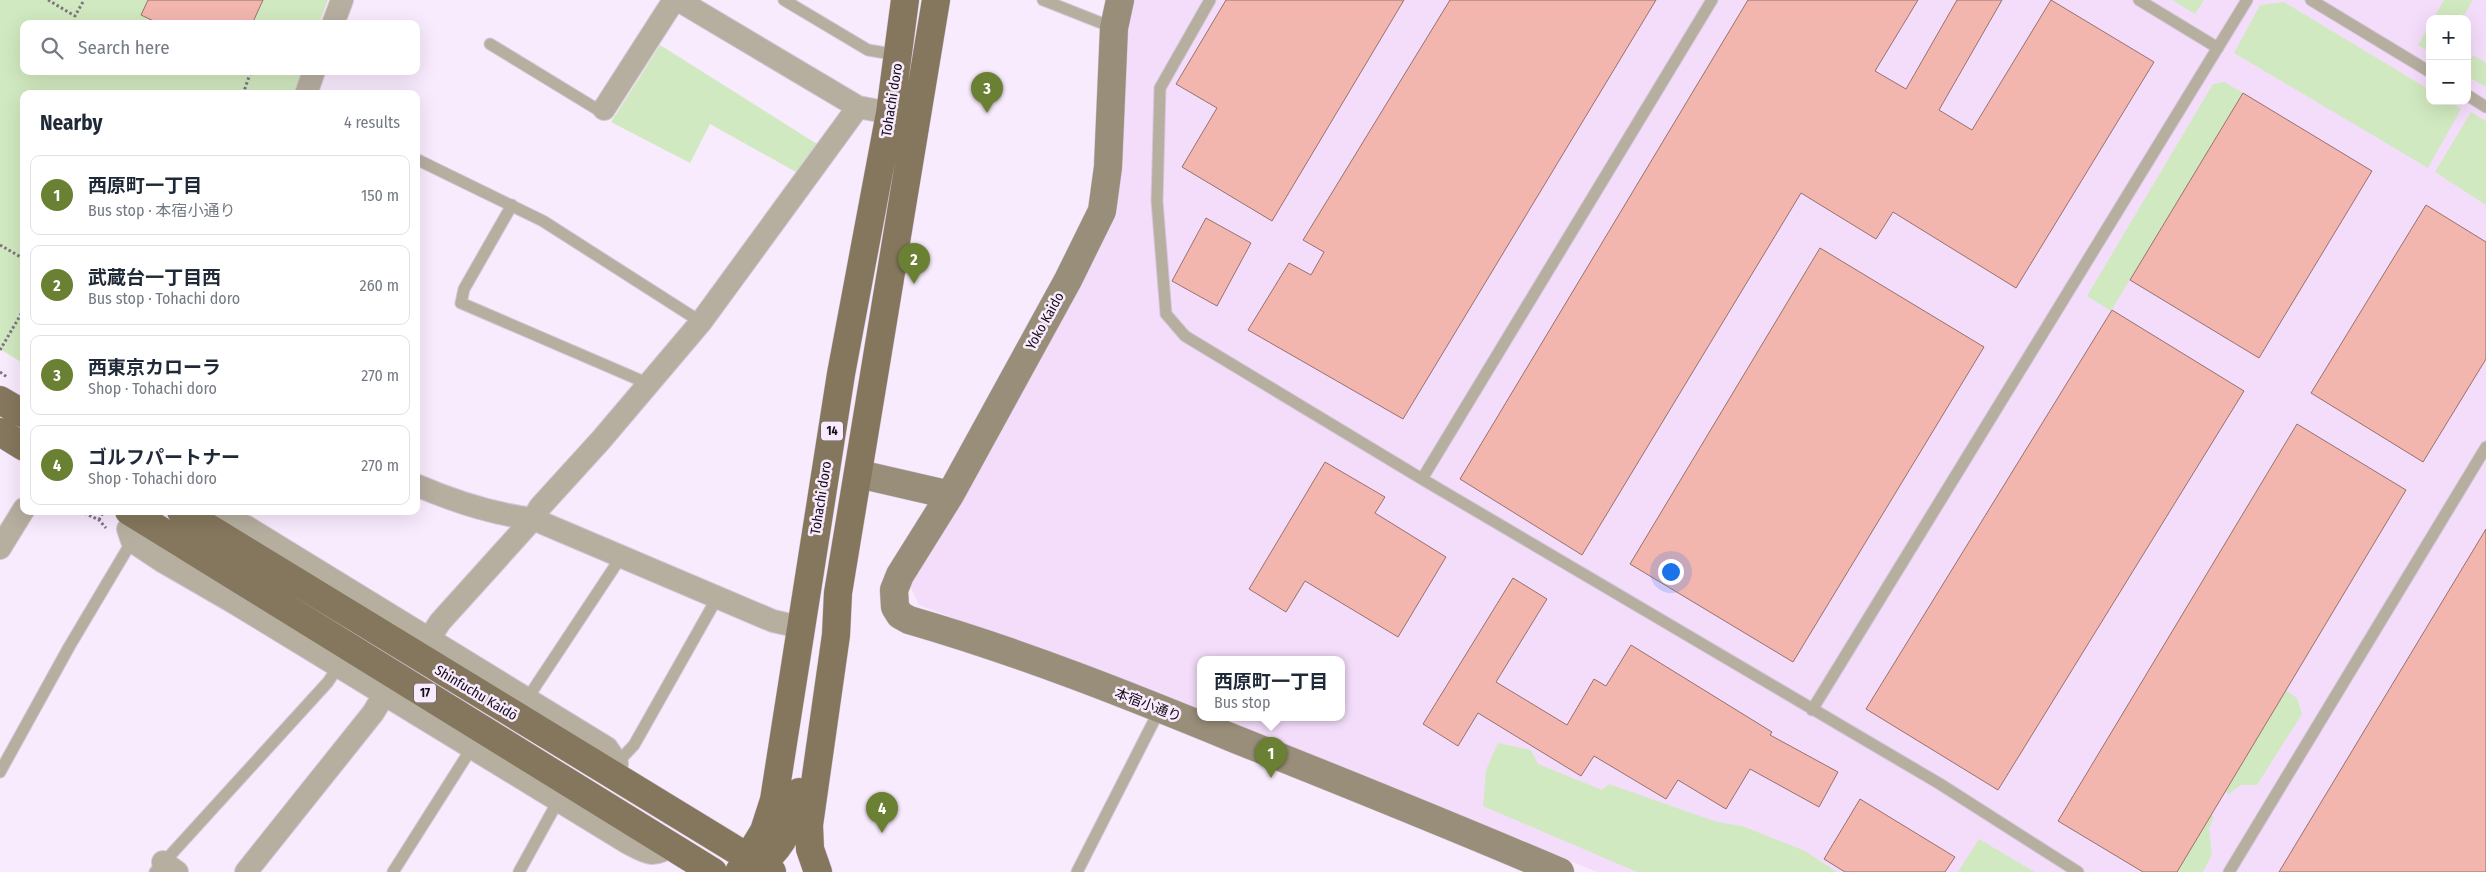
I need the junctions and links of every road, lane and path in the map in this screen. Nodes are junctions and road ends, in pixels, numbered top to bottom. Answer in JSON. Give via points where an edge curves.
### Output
{"nodes":[{"id":1,"x":48,"y":0,"type":"edge"},
{"id":2,"x":84,"y":0,"type":"edge"},
{"id":3,"x":342,"y":0,"type":"edge"},
{"id":4,"x":674,"y":0,"type":"edge"},
{"id":5,"x":678,"y":0,"type":"edge"},
{"id":6,"x":784,"y":0,"type":"edge"},
{"id":7,"x":906,"y":0,"type":"edge"},
{"id":8,"x":936,"y":0,"type":"edge"},
{"id":9,"x":1043,"y":0,"type":"edge"},
{"id":10,"x":1120,"y":0,"type":"edge"},
{"id":11,"x":1210,"y":0,"type":"edge"},
{"id":12,"x":1712,"y":0,"type":"edge"},
{"id":13,"x":2139,"y":0,"type":"edge"},
{"id":14,"x":2247,"y":0,"type":"edge"},
{"id":15,"x":2311,"y":0,"type":"edge"},
{"id":16,"x":334,"y":20,"type":"edge"},
{"id":17,"x":1114,"y":28,"type":"junction"},
{"id":18,"x":490,"y":44,"type":"dead end"},
{"id":19,"x":2218,"y":48,"type":"junction"},
{"id":20,"x":899,"y":56,"type":"junction"},
{"id":21,"x":2426,"y":70,"type":"edge"},
{"id":22,"x":250,"y":75,"type":"edge"},
{"id":23,"x":313,"y":75,"type":"edge"},
{"id":24,"x":244,"y":90,"type":"edge"},
{"id":25,"x":307,"y":90,"type":"edge"},
{"id":26,"x":2471,"y":97,"type":"edge"},
{"id":27,"x":2486,"y":106,"type":"edge"},
{"id":28,"x":858,"y":107,"type":"junction"},
{"id":29,"x":604,"y":109,"type":"joint"},
{"id":30,"x":890,"y":113,"type":"junction"},
{"id":31,"x":420,"y":161,"type":"edge"},
{"id":32,"x":512,"y":205,"type":"junction"},
{"id":33,"x":0,"y":247,"type":"edge"},
{"id":34,"x":20,"y":257,"type":"edge"},
{"id":35,"x":20,"y":316,"type":"edge"},
{"id":36,"x":701,"y":322,"type":"junction"},
{"id":37,"x":0,"y":350,"type":"edge"},
{"id":38,"x":649,"y":384,"type":"junction"},
{"id":39,"x":0,"y":400,"type":"edge"},
{"id":40,"x":20,"y":412,"type":"edge"},
{"id":41,"x":0,"y":432,"type":"edge"},
{"id":42,"x":20,"y":444,"type":"edge"},
{"id":43,"x":2486,"y":447,"type":"edge"},
{"id":44,"x":859,"y":474,"type":"junction"},
{"id":45,"x":1422,"y":480,"type":"junction"},
{"id":46,"x":420,"y":487,"type":"edge"},
{"id":47,"x":950,"y":495,"type":"junction"},
{"id":48,"x":20,"y":515,"type":"edge"},
{"id":49,"x":102,"y":515,"type":"edge"},
{"id":50,"x":188,"y":515,"type":"edge"},
{"id":51,"x":533,"y":519,"type":"junction"},
{"id":52,"x":99,"y":520,"type":"dead end"},
{"id":53,"x":134,"y":520,"type":"edge"},
{"id":54,"x":207,"y":527,"type":"junction"},
{"id":55,"x":0,"y":548,"type":"edge"},
{"id":56,"x":621,"y":556,"type":"junction"},
{"id":57,"x":838,"y":593,"type":"junction"},
{"id":58,"x":717,"y":598,"type":"junction"},
{"id":59,"x":900,"y":616,"type":"joint"},
{"id":60,"x":800,"y":627,"type":"junction"},
{"id":61,"x":429,"y":639,"type":"junction"},
{"id":62,"x":338,"y":667,"type":"junction"},
{"id":63,"x":384,"y":695,"type":"junction"},
{"id":64,"x":527,"y":699,"type":"junction"},
{"id":65,"x":1160,"y":708,"type":"junction"},
{"id":66,"x":1812,"y":710,"type":"junction"},
{"id":67,"x":470,"y":749,"type":"junction"},
{"id":68,"x":616,"y":770,"type":"junction"},
{"id":69,"x":0,"y":772,"type":"edge"},
{"id":70,"x":558,"y":800,"type":"junction"},
{"id":71,"x":670,"y":845,"type":"junction"},
{"id":72,"x":754,"y":868,"type":"edge"},
{"id":73,"x":165,"y":869,"type":"edge"},
{"id":74,"x":246,"y":872,"type":"edge"},
{"id":75,"x":393,"y":872,"type":"edge"},
{"id":76,"x":518,"y":872,"type":"edge"},
{"id":77,"x":713,"y":872,"type":"edge"},
{"id":78,"x":818,"y":872,"type":"edge"},
{"id":79,"x":1077,"y":872,"type":"edge"},
{"id":80,"x":1560,"y":872,"type":"edge"},
{"id":81,"x":2078,"y":872,"type":"edge"},
{"id":82,"x":2229,"y":872,"type":"edge"}],
"edges":[{"from":1,"to":2,"type":"path","via":[[76,16]]},
{"from":3,"to":16,"type":"street"},
{"from":4,"to":29,"type":"street"},
{"from":5,"to":28,"type":"street"},
{"from":6,"to":20,"type":"lane","via":[[868,50]]},
{"from":7,"to":20,"type":"main road","name":"Tohachi doro","number":"14"},
{"from":8,"to":44,"type":"main road","name":"Tohachi doro"},
{"from":9,"to":17,"type":"lane"},
{"from":10,"to":17,"type":"street","name":"Yoko Kaido"},
{"from":11,"to":45,"type":"lane","via":[[1160,88],[1157,201],[1166,314],[1185,336]]},
{"from":12,"to":45,"type":"lane"},
{"from":13,"to":19,"type":"lane"},
{"from":14,"to":19,"type":"lane"},
{"from":15,"to":21,"type":"lane"},
{"from":17,"to":47,"type":"street","name":"Yoko Kaido","via":[[1108,167],[1102,211],[1068,280]]},
{"from":18,"to":29,"type":"lane","via":[[600,111]]},
{"from":19,"to":66,"type":"lane"},
{"from":20,"to":30,"type":"main road","name":"Tohachi doro","number":"14"},
{"from":22,"to":24,"type":"path"},
{"from":23,"to":25,"type":"street"},
{"from":26,"to":27,"type":"lane"},
{"from":28,"to":30,"type":"street"},
{"from":28,"to":36,"type":"street"},
{"from":30,"to":60,"type":"main road","name":"Tohachi doro","number":"14","via":[[841,374]]},
{"from":31,"to":32,"type":"lane"},
{"from":32,"to":36,"type":"lane"},
{"from":32,"to":38,"type":"lane","via":[[464,290],[461,303]]},
{"from":33,"to":34,"type":"path"},
{"from":35,"to":37,"type":"path"},
{"from":36,"to":38,"type":"street"},
{"from":38,"to":51,"type":"street","via":[[540,507]]},
{"from":39,"to":40,"type":"main road"},
{"from":41,"to":42,"type":"main road"},
{"from":43,"to":82,"type":"lane"},
{"from":44,"to":47,"type":"street"},
{"from":44,"to":57,"type":"main road","name":"Tohachi doro"},
{"from":45,"to":66,"type":"lane"},
{"from":46,"to":51,"type":"street","via":[[447,498]]},
{"from":47,"to":59,"type":"street","name":"Yoko Kaido","via":[[900,575],[894,590],[895,607]]},
{"from":48,"to":55,"type":"street"},
{"from":49,"to":52,"type":"path"},
{"from":50,"to":54,"type":"main road","name":"Shinfuchu Kaidō","number":"17"},
{"from":51,"to":56,"type":"street"},
{"from":51,"to":61,"type":"street","via":[[440,622]]},
{"from":53,"to":62,"type":"street","via":[[162,561]]},
{"from":53,"to":69,"type":"lane"},
{"from":53,"to":71,"type":"main road","name":"Shinfuchu Kaidō","number":"17"},
{"from":54,"to":61,"type":"street","via":[[216,518],[232,519]]},
{"from":54,"to":68,"type":"main road","name":"Shinfuchu Kaidō","number":"17"},
{"from":56,"to":58,"type":"street"},
{"from":56,"to":64,"type":"lane"},
{"from":57,"to":72,"type":"main road","name":"Tohachi doro","via":[[823,633],[798,804],[787,834],[775,851]]},
{"from":57,"to":78,"type":"main road","name":"Tohachi doro","via":[[836,635],[809,825],[810,850]]},
{"from":58,"to":60,"type":"street","via":[[773,621]]},
{"from":58,"to":68,"type":"lane"},
{"from":59,"to":65,"type":"street","name":"本宿小通り","via":[[985,643]]},
{"from":60,"to":72,"type":"main road","name":"Tohachi doro","number":"14","via":[[773,807]]},
{"from":61,"to":64,"type":"street"},
{"from":62,"to":63,"type":"street"},
{"from":62,"to":73,"type":"lane"},
{"from":63,"to":67,"type":"street"},
{"from":63,"to":74,"type":"street"},
{"from":64,"to":68,"type":"street","via":[[607,748]]},
{"from":65,"to":79,"type":"lane"},
{"from":65,"to":80,"type":"street","name":"本宿小通り"},
{"from":66,"to":81,"type":"lane","via":[[1940,784]]},
{"from":67,"to":70,"type":"street"},
{"from":67,"to":75,"type":"lane"},
{"from":68,"to":72,"type":"main road","name":"Shinfuchu Kaidō","number":"17"},
{"from":70,"to":71,"type":"street","via":[[648,854],[662,852]]},
{"from":70,"to":76,"type":"lane"},
{"from":71,"to":77,"type":"main road","name":"Shinfuchu Kaidō","number":"17"}]}
